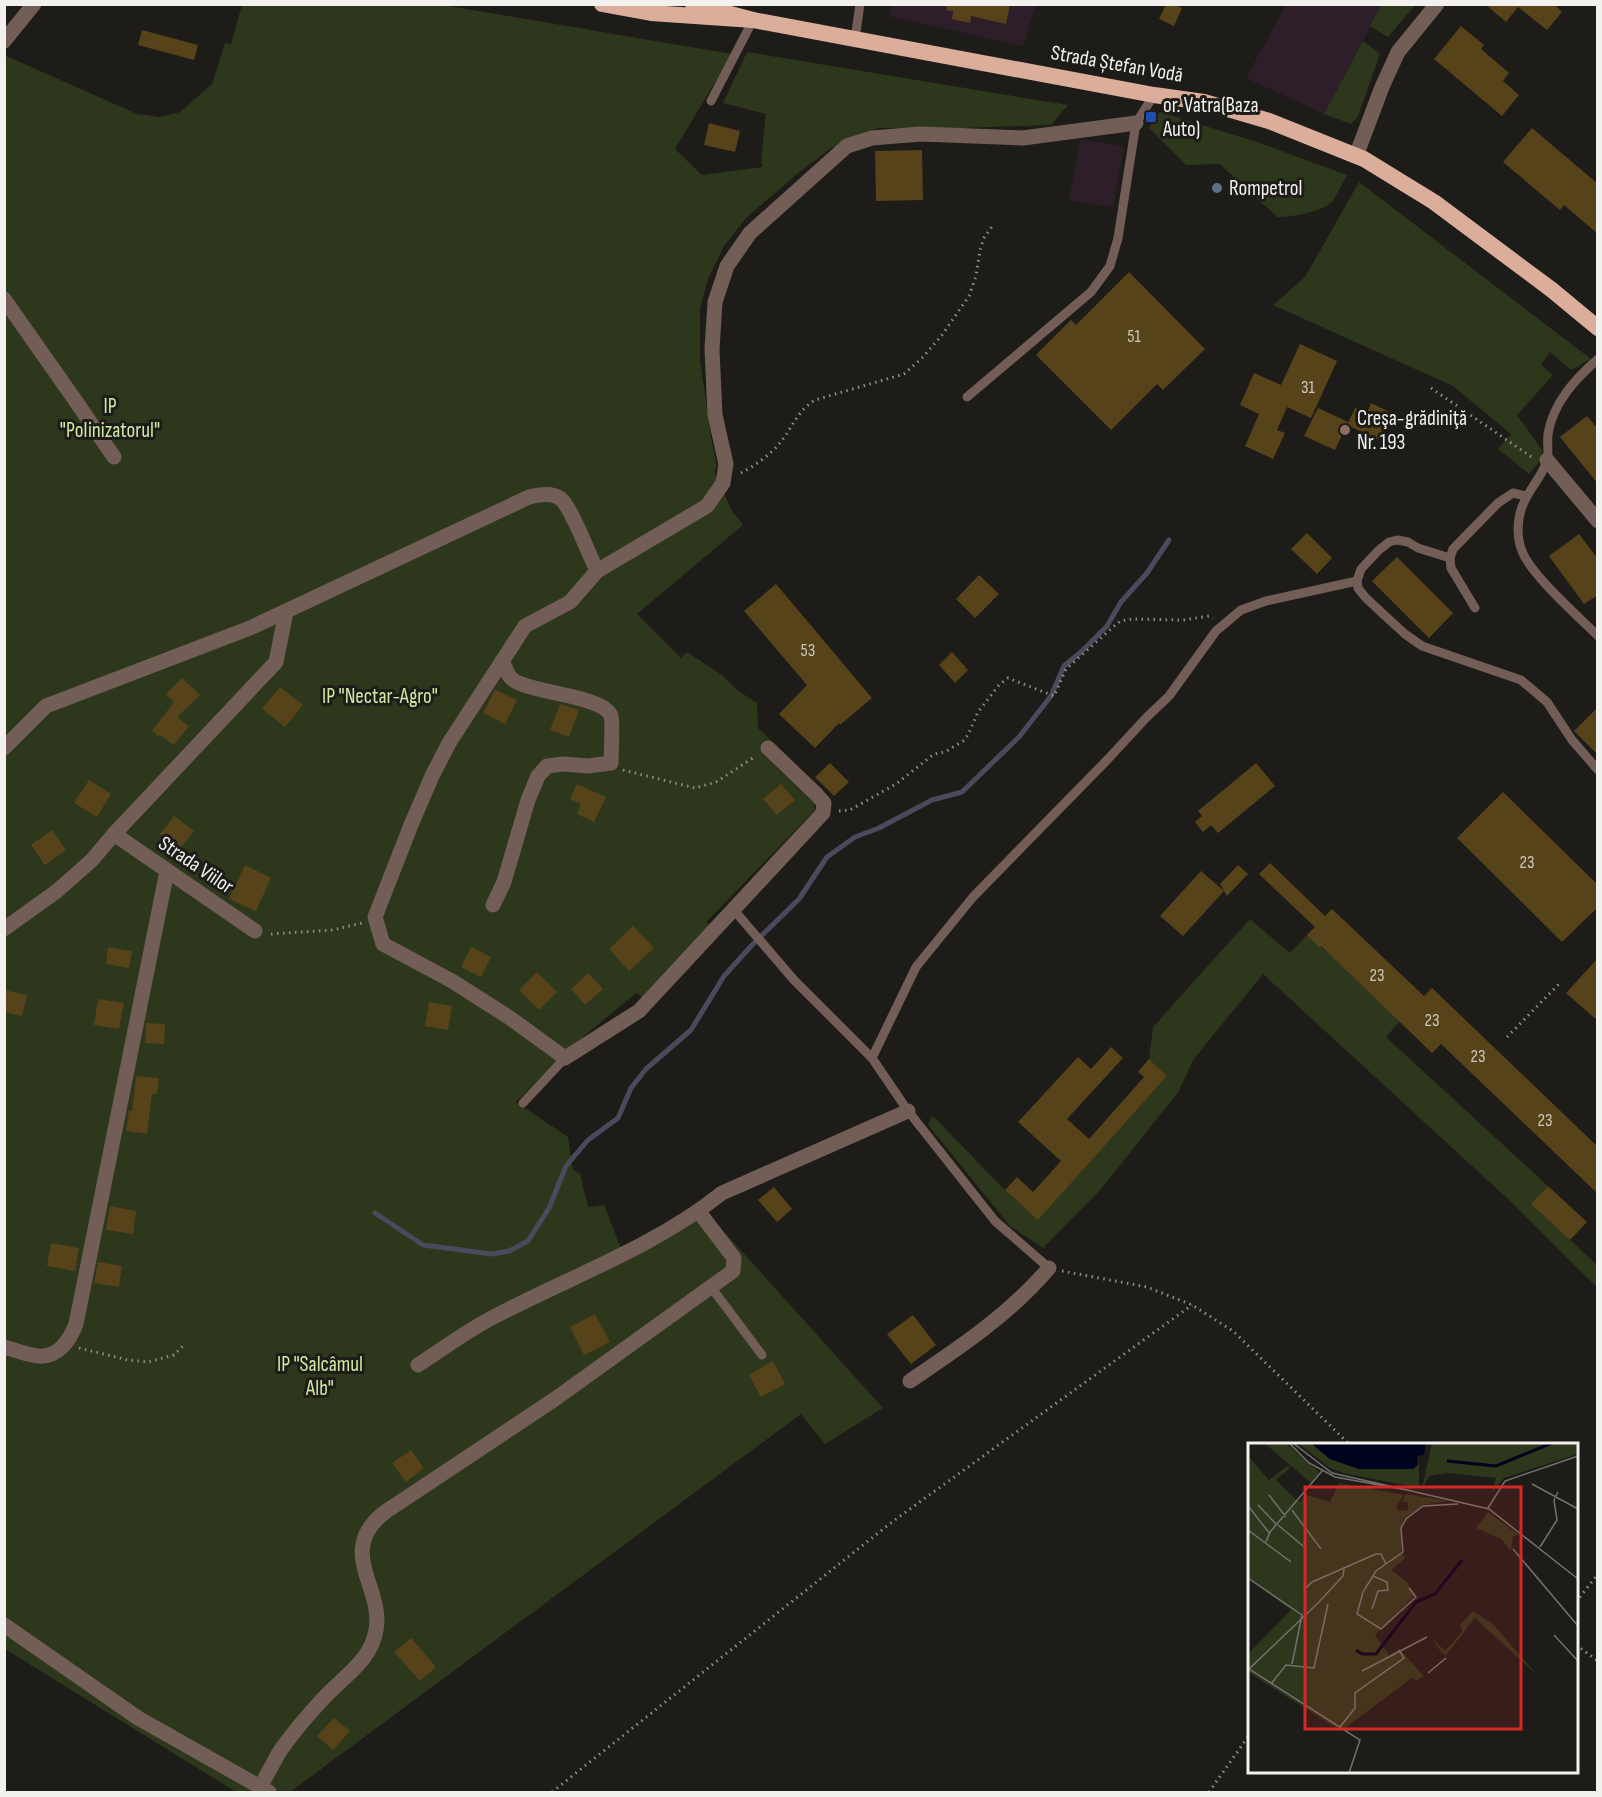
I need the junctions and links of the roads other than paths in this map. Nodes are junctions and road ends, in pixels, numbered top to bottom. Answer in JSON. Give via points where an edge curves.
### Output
{"nodes":[{"id":1,"x":34,"y":4,"type":"edge"},
{"id":2,"x":602,"y":4,"type":"edge"},
{"id":3,"x":693,"y":4,"type":"edge"},
{"id":4,"x":860,"y":4,"type":"edge"},
{"id":5,"x":1437,"y":4,"type":"edge"},
{"id":6,"x":753,"y":20,"type":"junction"},
{"id":7,"x":855,"y":39,"type":"junction"},
{"id":8,"x":4,"y":41,"type":"edge"},
{"id":9,"x":1154,"y":95,"type":"junction"},
{"id":10,"x":711,"y":101,"type":"dead end"},
{"id":11,"x":1136,"y":123,"type":"junction"},
{"id":12,"x":1356,"y":156,"type":"junction"},
{"id":13,"x":4,"y":299,"type":"edge"},
{"id":14,"x":1598,"y":328,"type":"edge"},
{"id":15,"x":1598,"y":359,"type":"edge"},
{"id":16,"x":967,"y":397,"type":"dead end"},
{"id":17,"x":114,"y":458,"type":"dead end"},
{"id":18,"x":1546,"y":463,"type":"junction"},
{"id":19,"x":1526,"y":496,"type":"junction"},
{"id":20,"x":1598,"y":521,"type":"edge"},
{"id":21,"x":1450,"y":558,"type":"junction"},
{"id":22,"x":597,"y":571,"type":"junction"},
{"id":23,"x":1357,"y":581,"type":"junction"},
{"id":24,"x":1474,"y":608,"type":"dead end"},
{"id":25,"x":286,"y":612,"type":"junction"},
{"id":26,"x":1598,"y":636,"type":"edge"},
{"id":27,"x":502,"y":661,"type":"junction"},
{"id":28,"x":4,"y":748,"type":"edge"},
{"id":29,"x":768,"y":748,"type":"road end"},
{"id":30,"x":1598,"y":770,"type":"edge"},
{"id":31,"x":114,"y":834,"type":"junction"},
{"id":32,"x":167,"y":871,"type":"junction"},
{"id":33,"x":493,"y":905,"type":"dead end"},
{"id":34,"x":733,"y":909,"type":"junction"},
{"id":35,"x":4,"y":929,"type":"edge"},
{"id":36,"x":255,"y":931,"type":"road end"},
{"id":37,"x":565,"y":1058,"type":"junction"},
{"id":38,"x":872,"y":1058,"type":"junction"},
{"id":39,"x":523,"y":1103,"type":"dead end"},
{"id":40,"x":908,"y":1111,"type":"junction"},
{"id":41,"x":699,"y":1212,"type":"junction"},
{"id":42,"x":1049,"y":1268,"type":"joint"},
{"id":43,"x":711,"y":1287,"type":"junction"},
{"id":44,"x":4,"y":1347,"type":"edge"},
{"id":45,"x":762,"y":1355,"type":"dead end"},
{"id":46,"x":418,"y":1365,"type":"dead end"},
{"id":47,"x":910,"y":1381,"type":"dead end"},
{"id":48,"x":4,"y":1625,"type":"edge"},
{"id":49,"x":265,"y":1790,"type":"edge"}],
"edges":[{"from":1,"to":8,"type":"street"},
{"from":2,"to":6,"type":"highway","via":[[651,13]]},
{"from":3,"to":6,"type":"highway"},
{"from":4,"to":7,"type":"lane"},
{"from":5,"to":12,"type":"street","via":[[1398,52]]},
{"from":6,"to":7,"type":"highway","name":"Strada Ștefan Vodă"},
{"from":6,"to":10,"type":"lane"},
{"from":7,"to":9,"type":"highway","name":"Strada Ștefan Vodă"},
{"from":9,"to":11,"type":"lane"},
{"from":9,"to":12,"type":"highway","name":"Strada Ștefan Vodă","via":[[1204,102],[1269,121]]},
{"from":11,"to":16,"type":"lane","via":[[1110,266],[1091,292]]},
{"from":11,"to":22,"type":"street","via":[[1023,138],[892,136],[848,146],[750,233],[727,266],[715,302],[712,349],[715,415],[726,464],[723,483],[707,506]]},
{"from":12,"to":14,"type":"highway","name":"Strada Ștefan Vodă","via":[[1434,202]]},
{"from":13,"to":17,"type":"street"},
{"from":15,"to":18,"type":"lane","via":[[1559,402],[1548,433]]},
{"from":18,"to":19,"type":"lane"},
{"from":18,"to":20,"type":"street"},
{"from":19,"to":21,"type":"lane","via":[[1513,493],[1498,503],[1453,549]]},
{"from":19,"to":26,"type":"lane","via":[[1518,525],[1522,551],[1538,574]]},
{"from":21,"to":23,"type":"lane","via":[[1397,540],[1379,549]]},
{"from":21,"to":24,"type":"lane","via":[[1451,568]]},
{"from":22,"to":25,"type":"street","via":[[568,508],[561,498],[548,494],[529,497]]},
{"from":22,"to":27,"type":"street","via":[[570,603],[525,626]]},
{"from":23,"to":30,"type":"lane","via":[[1365,597],[1422,646],[1521,680],[1546,702]]},
{"from":23,"to":38,"type":"lane","via":[[1266,601],[1241,610],[1216,631],[1169,696],[973,897],[916,967]]},
{"from":25,"to":28,"type":"street","via":[[46,706]]},
{"from":25,"to":31,"type":"street","via":[[276,662]]},
{"from":27,"to":33,"type":"street","via":[[511,678],[525,685],[605,708],[610,715],[611,763],[547,766],[538,776]]},
{"from":27,"to":37,"type":"street","via":[[432,776],[375,917],[383,944],[452,981]]},
{"from":29,"to":34,"type":"street","via":[[816,794],[824,804],[823,813]]},
{"from":31,"to":32,"type":"street","name":"Strada Viilor"},
{"from":31,"to":35,"type":"street","via":[[57,891]]},
{"from":32,"to":36,"type":"street","name":"Strada Viilor"},
{"from":32,"to":44,"type":"street","via":[[76,1324],[66,1343],[52,1354],[38,1356]]},
{"from":34,"to":37,"type":"street","via":[[639,1011]]},
{"from":34,"to":38,"type":"lane","via":[[794,980]]},
{"from":37,"to":39,"type":"lane"},
{"from":38,"to":40,"type":"lane"},
{"from":40,"to":41,"type":"street","via":[[722,1193]]},
{"from":40,"to":42,"type":"lane","via":[[994,1221]]},
{"from":41,"to":43,"type":"street","via":[[734,1258],[733,1271]]},
{"from":41,"to":46,"type":"street","via":[[487,1321]]},
{"from":42,"to":47,"type":"street","via":[[972,1339]]},
{"from":43,"to":45,"type":"lane"},
{"from":43,"to":49,"type":"street","via":[[555,1399],[375,1520],[367,1530],[362,1553],[376,1608],[377,1629],[372,1646],[281,1749]]},
{"from":48,"to":49,"type":"street","via":[[138,1718]]}]}
